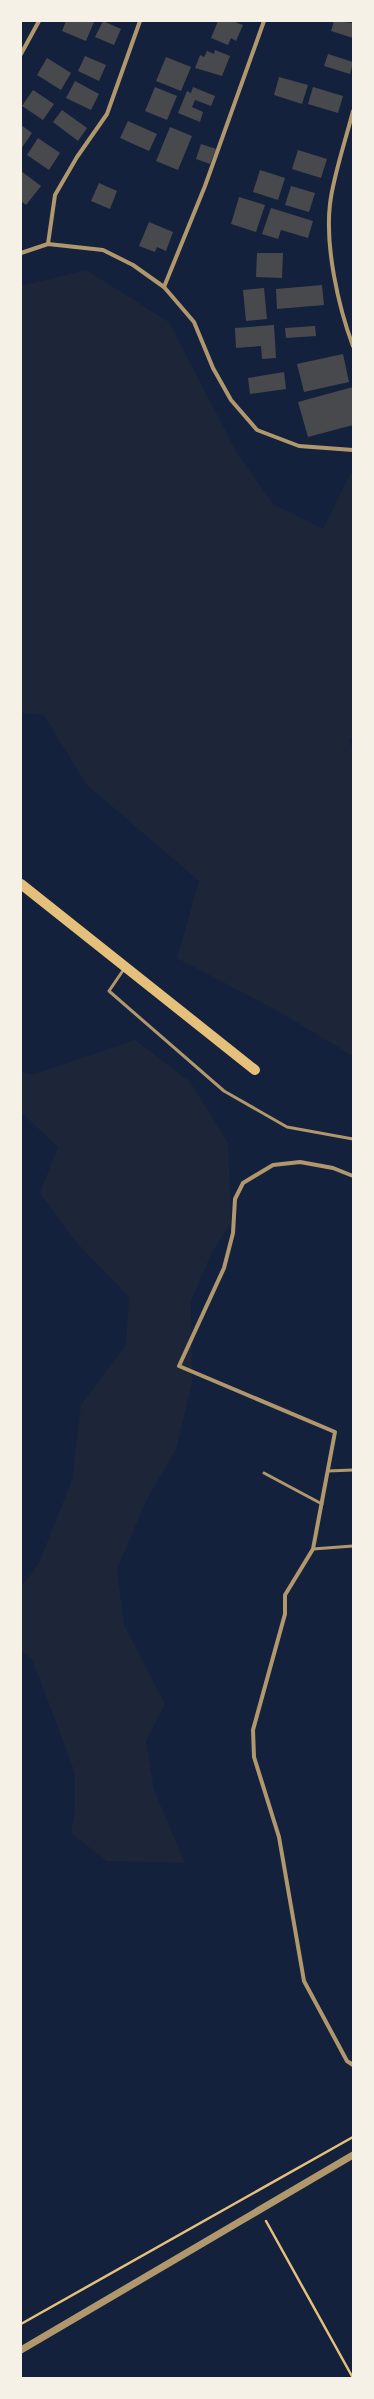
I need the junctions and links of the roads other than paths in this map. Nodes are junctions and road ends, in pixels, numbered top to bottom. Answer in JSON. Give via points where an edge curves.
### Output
{"nodes":[{"id":1,"x":39,"y":21,"type":"edge"},
{"id":2,"x":140,"y":21,"type":"edge"},
{"id":3,"x":264,"y":21,"type":"edge"},
{"id":4,"x":21,"y":54,"type":"edge"},
{"id":5,"x":353,"y":112,"type":"edge"},
{"id":6,"x":48,"y":244,"type":"junction"},
{"id":7,"x":21,"y":254,"type":"edge"},
{"id":8,"x":164,"y":287,"type":"junction"},
{"id":9,"x":353,"y":346,"type":"edge"},
{"id":10,"x":353,"y":450,"type":"edge"},
{"id":11,"x":21,"y":884,"type":"edge"},
{"id":12,"x":126,"y":966,"type":"junction"},
{"id":13,"x":255,"y":1070,"type":"dead end"},
{"id":14,"x":353,"y":1139,"type":"edge"},
{"id":15,"x":353,"y":1176,"type":"edge"},
{"id":16,"x":353,"y":1470,"type":"edge"},
{"id":17,"x":328,"y":1471,"type":"junction"},
{"id":18,"x":264,"y":1473,"type":"dead end"},
{"id":19,"x":322,"y":1504,"type":"junction"},
{"id":20,"x":353,"y":1546,"type":"edge"},
{"id":21,"x":313,"y":1549,"type":"junction"},
{"id":22,"x":353,"y":2065,"type":"edge"},
{"id":23,"x":353,"y":2155,"type":"edge"},
{"id":24,"x":21,"y":2350,"type":"edge"}],
"edges":[{"from":1,"to":4,"type":"street"},
{"from":2,"to":6,"type":"street","via":[[107,114],[77,157],[55,195]]},
{"from":3,"to":8,"type":"street","via":[[205,186]]},
{"from":5,"to":9,"type":"street","via":[[330,204],[331,257],[343,318]]},
{"from":6,"to":7,"type":"street"},
{"from":6,"to":8,"type":"street","via":[[103,250],[133,265]]},
{"from":8,"to":10,"type":"street","via":[[194,322],[231,400],[257,430],[299,446]]},
{"from":11,"to":12,"type":"main road"},
{"from":12,"to":13,"type":"main road"},
{"from":12,"to":14,"type":"lane","via":[[109,992],[224,1091],[287,1127]]},
{"from":15,"to":17,"type":"street","via":[[333,1168],[300,1162],[273,1165],[243,1183],[235,1200],[233,1233],[224,1268],[179,1366],[335,1432]]},
{"from":16,"to":17,"type":"lane"},
{"from":17,"to":19,"type":"street"},
{"from":18,"to":19,"type":"lane"},
{"from":19,"to":21,"type":"street"},
{"from":20,"to":21,"type":"lane"},
{"from":21,"to":22,"type":"street","via":[[286,1595],[285,1614],[253,1730],[254,1756],[279,1837],[304,1981],[340,2050]]},
{"from":23,"to":24,"type":"street"}]}
